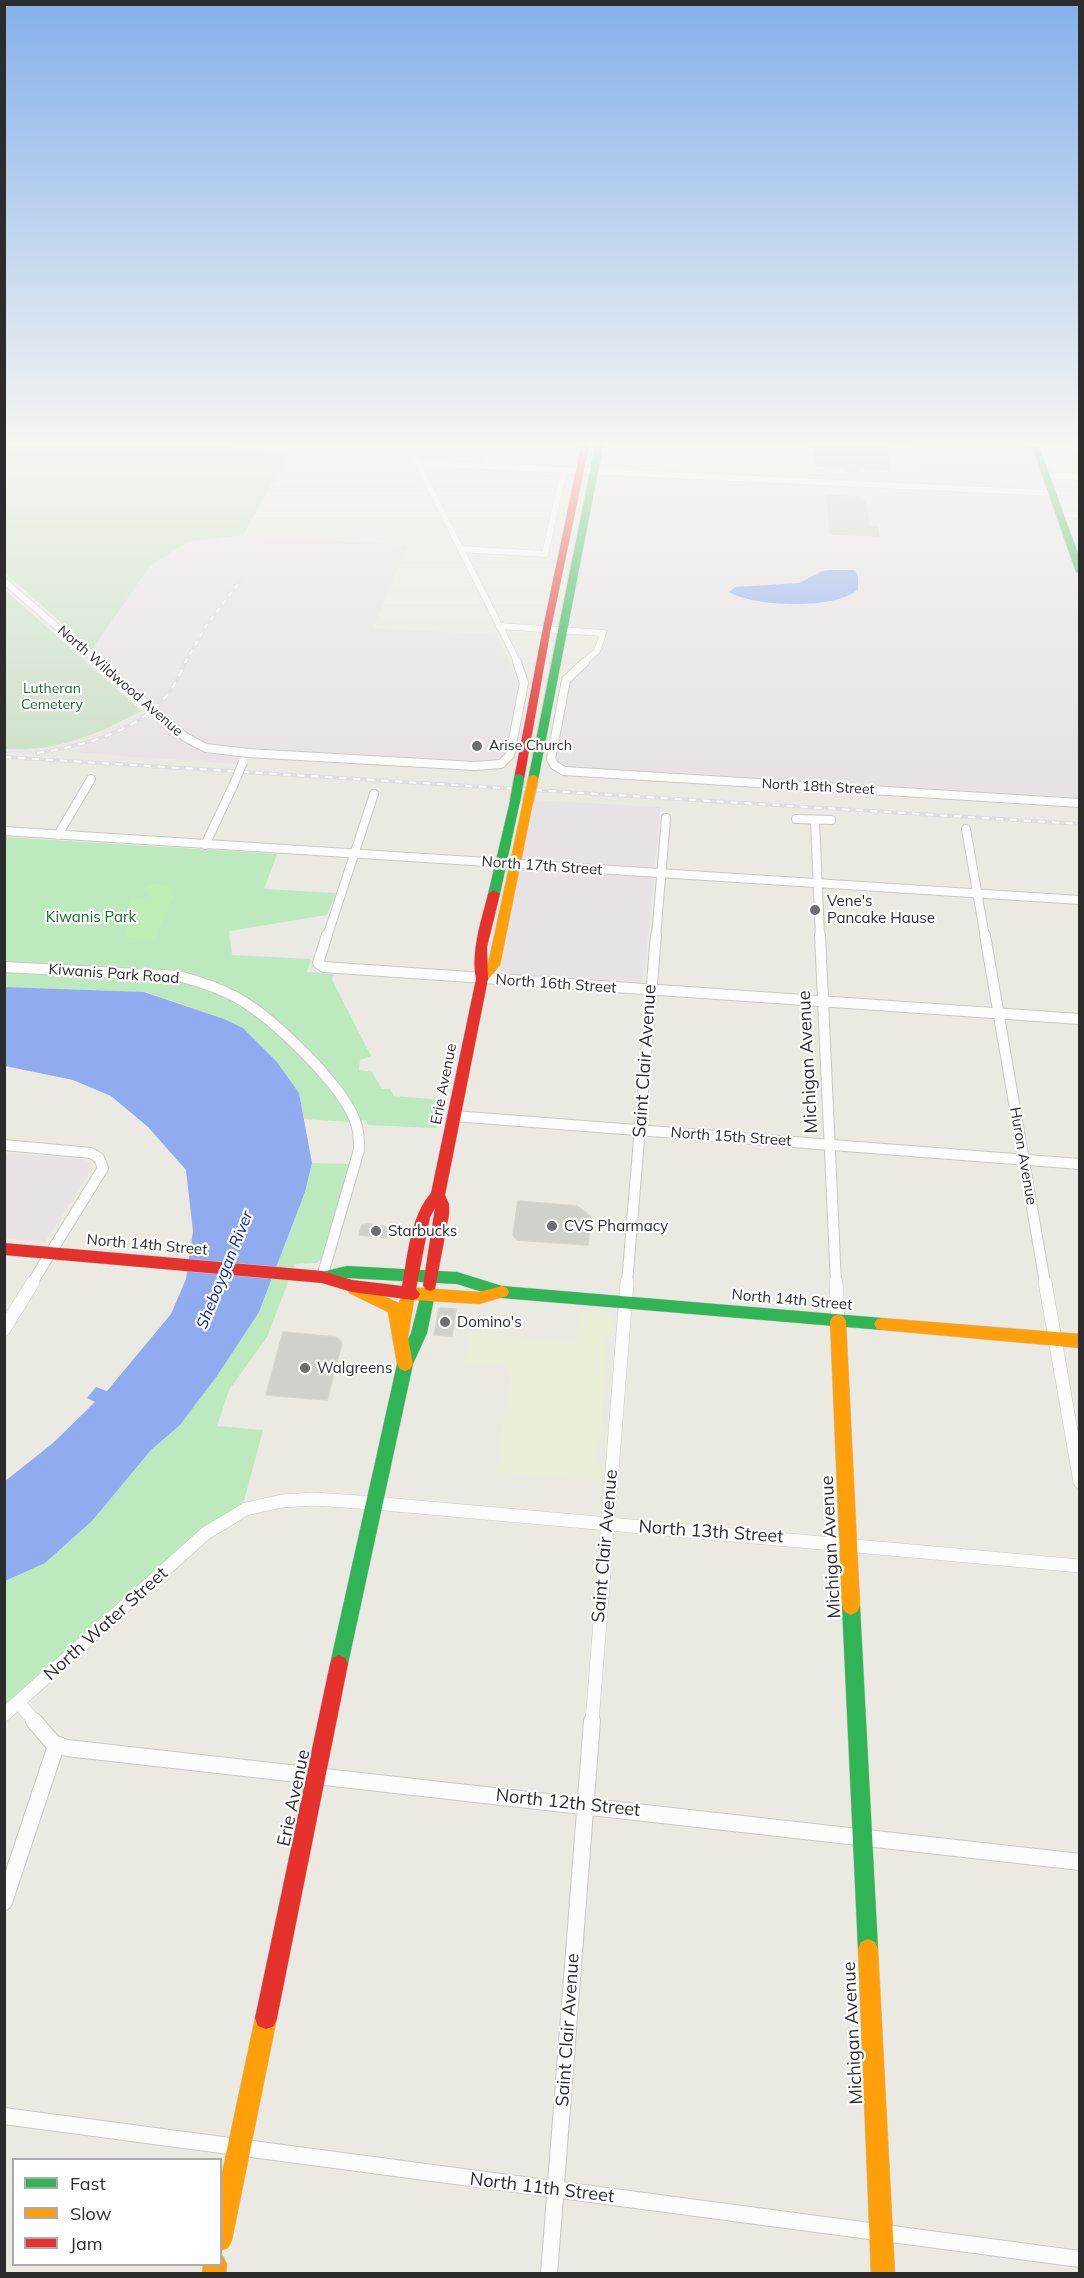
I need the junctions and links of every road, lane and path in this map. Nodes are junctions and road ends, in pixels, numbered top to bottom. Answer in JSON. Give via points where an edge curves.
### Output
{"nodes":[{"id":1,"x":463,"y":552,"type":"edge"},
{"id":2,"x":517,"y":552,"type":"edge"},
{"id":3,"x":545,"y":552,"type":"edge"},
{"id":4,"x":566,"y":552,"type":"edge"},
{"id":5,"x":574,"y":552,"type":"edge"},
{"id":6,"x":1077,"y":556,"type":"edge"},
{"id":7,"x":1080,"y":572,"type":"edge"},
{"id":8,"x":4,"y":581,"type":"edge"},
{"id":9,"x":500,"y":628,"type":"junction"},
{"id":10,"x":546,"y":631,"type":"junction"},
{"id":11,"x":562,"y":632,"type":"junction"},
{"id":12,"x":248,"y":753,"type":"junction"},
{"id":13,"x":91,"y":779,"type":"dead end"},
{"id":14,"x":526,"y":779,"type":"junction"},
{"id":15,"x":374,"y":794,"type":"dead end"},
{"id":16,"x":1080,"y":803,"type":"edge"},
{"id":17,"x":666,"y":818,"type":"dead end"},
{"id":18,"x":796,"y":819,"type":"dead end"},
{"id":19,"x":815,"y":820,"type":"junction"},
{"id":20,"x":831,"y":820,"type":"dead end"},
{"id":21,"x":966,"y":829,"type":"dead end"},
{"id":22,"x":4,"y":831,"type":"edge"},
{"id":23,"x":58,"y":835,"type":"junction"},
{"id":24,"x":205,"y":845,"type":"junction"},
{"id":25,"x":354,"y":855,"type":"junction"},
{"id":26,"x":508,"y":864,"type":"junction"},
{"id":27,"x":661,"y":874,"type":"junction"},
{"id":28,"x":819,"y":885,"type":"junction"},
{"id":29,"x":977,"y":894,"type":"junction"},
{"id":30,"x":1080,"y":900,"type":"edge"},
{"id":31,"x":4,"y":967,"type":"edge"},
{"id":32,"x":482,"y":979,"type":"junction"},
{"id":33,"x":651,"y":990,"type":"junction"},
{"id":34,"x":823,"y":1002,"type":"junction"},
{"id":35,"x":998,"y":1014,"type":"junction"},
{"id":36,"x":1080,"y":1019,"type":"edge"},
{"id":37,"x":454,"y":1116,"type":"junction"},
{"id":38,"x":640,"y":1131,"type":"junction"},
{"id":39,"x":830,"y":1144,"type":"junction"},
{"id":40,"x":4,"y":1145,"type":"edge"},
{"id":41,"x":1023,"y":1159,"type":"junction"},
{"id":42,"x":1080,"y":1164,"type":"edge"},
{"id":43,"x":438,"y":1195,"type":"junction"},
{"id":44,"x":4,"y":1249,"type":"edge"},
{"id":45,"x":51,"y":1253,"type":"junction"},
{"id":46,"x":411,"y":1275,"type":"junction"},
{"id":47,"x":432,"y":1276,"type":"junction"},
{"id":48,"x":322,"y":1277,"type":"junction"},
{"id":49,"x":352,"y":1287,"type":"junction"},
{"id":50,"x":502,"y":1292,"type":"junction"},
{"id":51,"x":408,"y":1293,"type":"junction"},
{"id":52,"x":428,"y":1294,"type":"junction"},
{"id":53,"x":626,"y":1303,"type":"junction"},
{"id":54,"x":838,"y":1321,"type":"junction"},
{"id":55,"x":4,"y":1329,"type":"edge"},
{"id":56,"x":400,"y":1336,"type":"junction"},
{"id":57,"x":1055,"y":1339,"type":"junction"},
{"id":58,"x":1080,"y":1341,"type":"edge"},
{"id":59,"x":405,"y":1364,"type":"junction"},
{"id":60,"x":1080,"y":1482,"type":"edge"},
{"id":61,"x":373,"y":1503,"type":"junction"},
{"id":62,"x":607,"y":1524,"type":"junction"},
{"id":63,"x":206,"y":1533,"type":"joint"},
{"id":64,"x":849,"y":1544,"type":"junction"},
{"id":65,"x":1080,"y":1566,"type":"edge"},
{"id":66,"x":19,"y":1703,"type":"junction"},
{"id":67,"x":4,"y":1715,"type":"edge"},
{"id":68,"x":57,"y":1746,"type":"junction"},
{"id":69,"x":318,"y":1775,"type":"junction"},
{"id":70,"x":585,"y":1805,"type":"junction"},
{"id":71,"x":862,"y":1836,"type":"junction"},
{"id":72,"x":1080,"y":1862,"type":"edge"},
{"id":73,"x":4,"y":1902,"type":"edge"},
{"id":74,"x":4,"y":2116,"type":"edge"},
{"id":75,"x":240,"y":2147,"type":"junction"},
{"id":76,"x":556,"y":2190,"type":"junction"},
{"id":77,"x":222,"y":2231,"type":"edge"},
{"id":78,"x":881,"y":2233,"type":"junction"},
{"id":79,"x":1080,"y":2259,"type":"edge"},
{"id":80,"x":549,"y":2274,"type":"edge"},
{"id":81,"x":883,"y":2274,"type":"edge"}],
"edges":[{"from":1,"to":9,"type":"street"},
{"from":2,"to":3,"type":"street"},
{"from":4,"to":10,"type":"main road"},
{"from":5,"to":11,"type":"main road"},
{"from":6,"to":7,"type":"main road"},
{"from":8,"to":12,"type":"street","name":"North Wildwood Avenue","via":[[185,737],[206,748]]},
{"from":9,"to":10,"type":"street"},
{"from":9,"to":12,"type":"street","via":[[524,683],[510,755],[504,762],[495,766]]},
{"from":10,"to":11,"type":"street"},
{"from":10,"to":14,"type":"main road"},
{"from":11,"to":14,"type":"main road"},
{"from":11,"to":16,"type":"street","name":"North 18th Street","via":[[590,636],[600,643],[594,657],[566,680],[551,759],[557,768],[576,773]]},
{"from":12,"to":24,"type":"street","bridge":true},
{"from":13,"to":23,"type":"street"},
{"from":14,"to":26,"type":"main road","name":"Erie Avenue","bridge":true},
{"from":15,"to":25,"type":"street"},
{"from":17,"to":27,"type":"street","name":"Saint Clair Avenue"},
{"from":18,"to":19,"type":"street"},
{"from":19,"to":20,"type":"street"},
{"from":19,"to":28,"type":"street","name":"Michigan Avenue"},
{"from":21,"to":29,"type":"street","name":"Huron Avenue"},
{"from":22,"to":23,"type":"street","name":"North 17th Street"},
{"from":23,"to":24,"type":"street","name":"North 17th Street"},
{"from":24,"to":25,"type":"street","name":"North 17th Street"},
{"from":25,"to":26,"type":"street","name":"North 17th Street"},
{"from":25,"to":32,"type":"street","name":"North 16th Street","via":[[320,966]]},
{"from":26,"to":27,"type":"street","name":"North 17th Street"},
{"from":26,"to":32,"type":"main road","name":"Erie Avenue","via":[[494,965]]},
{"from":27,"to":28,"type":"street","name":"North 17th Street"},
{"from":27,"to":33,"type":"street","name":"Saint Clair Avenue"},
{"from":28,"to":29,"type":"street","name":"North 17th Street"},
{"from":28,"to":34,"type":"street","name":"Michigan Avenue"},
{"from":29,"to":30,"type":"street","name":"North 17th Street"},
{"from":29,"to":35,"type":"street","name":"Huron Avenue"},
{"from":31,"to":48,"type":"street","name":"Kiwanis Park Road","via":[[178,976],[230,993],[279,1026],[356,1118],[360,1140]]},
{"from":32,"to":33,"type":"street","name":"North 16th Street"},
{"from":32,"to":37,"type":"main road","name":"Erie Avenue"},
{"from":33,"to":34,"type":"street","name":"North 16th Street"},
{"from":33,"to":38,"type":"street","name":"Saint Clair Avenue"},
{"from":34,"to":35,"type":"street","name":"North 16th Street"},
{"from":34,"to":39,"type":"street","name":"Michigan Avenue"},
{"from":35,"to":36,"type":"street","name":"North 16th Street"},
{"from":35,"to":41,"type":"street","name":"Huron Avenue"},
{"from":37,"to":38,"type":"street","name":"North 15th Street"},
{"from":37,"to":43,"type":"main road","name":"Erie Avenue"},
{"from":38,"to":39,"type":"street","name":"North 15th Street"},
{"from":38,"to":53,"type":"street","name":"Saint Clair Avenue"},
{"from":39,"to":41,"type":"street","name":"North 15th Street"},
{"from":39,"to":54,"type":"street","name":"Michigan Avenue"},
{"from":40,"to":45,"type":"street","via":[[90,1153],[100,1160],[102,1171]]},
{"from":41,"to":42,"type":"street","name":"North 15th Street"},
{"from":41,"to":57,"type":"street","name":"Huron Avenue"},
{"from":43,"to":46,"type":"main road","name":"Erie Avenue","via":[[424,1214]]},
{"from":43,"to":47,"type":"main road","name":"Erie Avenue","via":[[442,1212]]},
{"from":44,"to":45,"type":"main road","name":"North 14th Street"},
{"from":45,"to":48,"type":"main road","name":"North 14th Street"},
{"from":45,"to":55,"type":"street"},
{"from":46,"to":47,"type":"main road","name":"North 14th Street"},
{"from":46,"to":48,"type":"main road","name":"North 14th Street","via":[[347,1272]]},
{"from":46,"to":51,"type":"main road","name":"Erie Avenue"},
{"from":47,"to":50,"type":"main road","name":"North 14th Street","via":[[467,1280]]},
{"from":47,"to":52,"type":"main road","name":"Erie Avenue"},
{"from":48,"to":49,"type":"main road","name":"North 14th Street"},
{"from":49,"to":51,"type":"main road","name":"North 14th Street"},
{"from":49,"to":56,"type":"main road","via":[[396,1309]]},
{"from":50,"to":52,"type":"main road","name":"North 14th Street","via":[[476,1298]]},
{"from":50,"to":53,"type":"main road","name":"North 14th Street"},
{"from":51,"to":52,"type":"main road","name":"North 14th Street"},
{"from":51,"to":56,"type":"main road","name":"Erie Avenue"},
{"from":52,"to":59,"type":"main road","name":"Erie Avenue","via":[[418,1337]]},
{"from":53,"to":54,"type":"main road","name":"North 14th Street"},
{"from":53,"to":62,"type":"street","name":"Saint Clair Avenue"},
{"from":54,"to":57,"type":"main road","name":"North 14th Street"},
{"from":54,"to":64,"type":"main road","name":"Michigan Avenue"},
{"from":56,"to":59,"type":"main road","name":"Erie Avenue","via":[[399,1350]]},
{"from":57,"to":58,"type":"main road","name":"North 14th Street"},
{"from":57,"to":60,"type":"street","name":"Huron Avenue"},
{"from":59,"to":61,"type":"main road","name":"Erie Avenue"},
{"from":61,"to":62,"type":"street","name":"North 13th Street"},
{"from":61,"to":63,"type":"street","name":"North 13th Street","via":[[306,1499],[273,1502],[246,1509]]},
{"from":61,"to":69,"type":"main road","name":"Erie Avenue"},
{"from":62,"to":64,"type":"street","name":"North 13th Street"},
{"from":62,"to":70,"type":"street","name":"Saint Clair Avenue"},
{"from":63,"to":66,"type":"street","name":"North Water Street"},
{"from":64,"to":65,"type":"street","name":"North 13th Street"},
{"from":64,"to":71,"type":"main road","name":"Michigan Avenue"},
{"from":66,"to":67,"type":"street","name":"North Water Street"},
{"from":66,"to":68,"type":"street"},
{"from":68,"to":69,"type":"street","name":"North 12th Street"},
{"from":68,"to":73,"type":"street"},
{"from":69,"to":70,"type":"street","name":"North 12th Street"},
{"from":69,"to":75,"type":"main road","name":"Erie Avenue"},
{"from":70,"to":71,"type":"street","name":"North 12th Street"},
{"from":70,"to":76,"type":"street","name":"Saint Clair Avenue"},
{"from":71,"to":72,"type":"street","name":"North 12th Street"},
{"from":71,"to":78,"type":"main road","name":"Michigan Avenue"},
{"from":74,"to":75,"type":"street","name":"North 11th Street"},
{"from":75,"to":76,"type":"street","name":"North 11th Street"},
{"from":75,"to":77,"type":"main road","name":"Erie Avenue"},
{"from":76,"to":78,"type":"street","name":"North 11th Street"},
{"from":76,"to":80,"type":"street","name":"Saint Clair Avenue"},
{"from":78,"to":79,"type":"street","name":"North 11th Street"},
{"from":78,"to":81,"type":"main road","name":"Michigan Avenue"}]}
